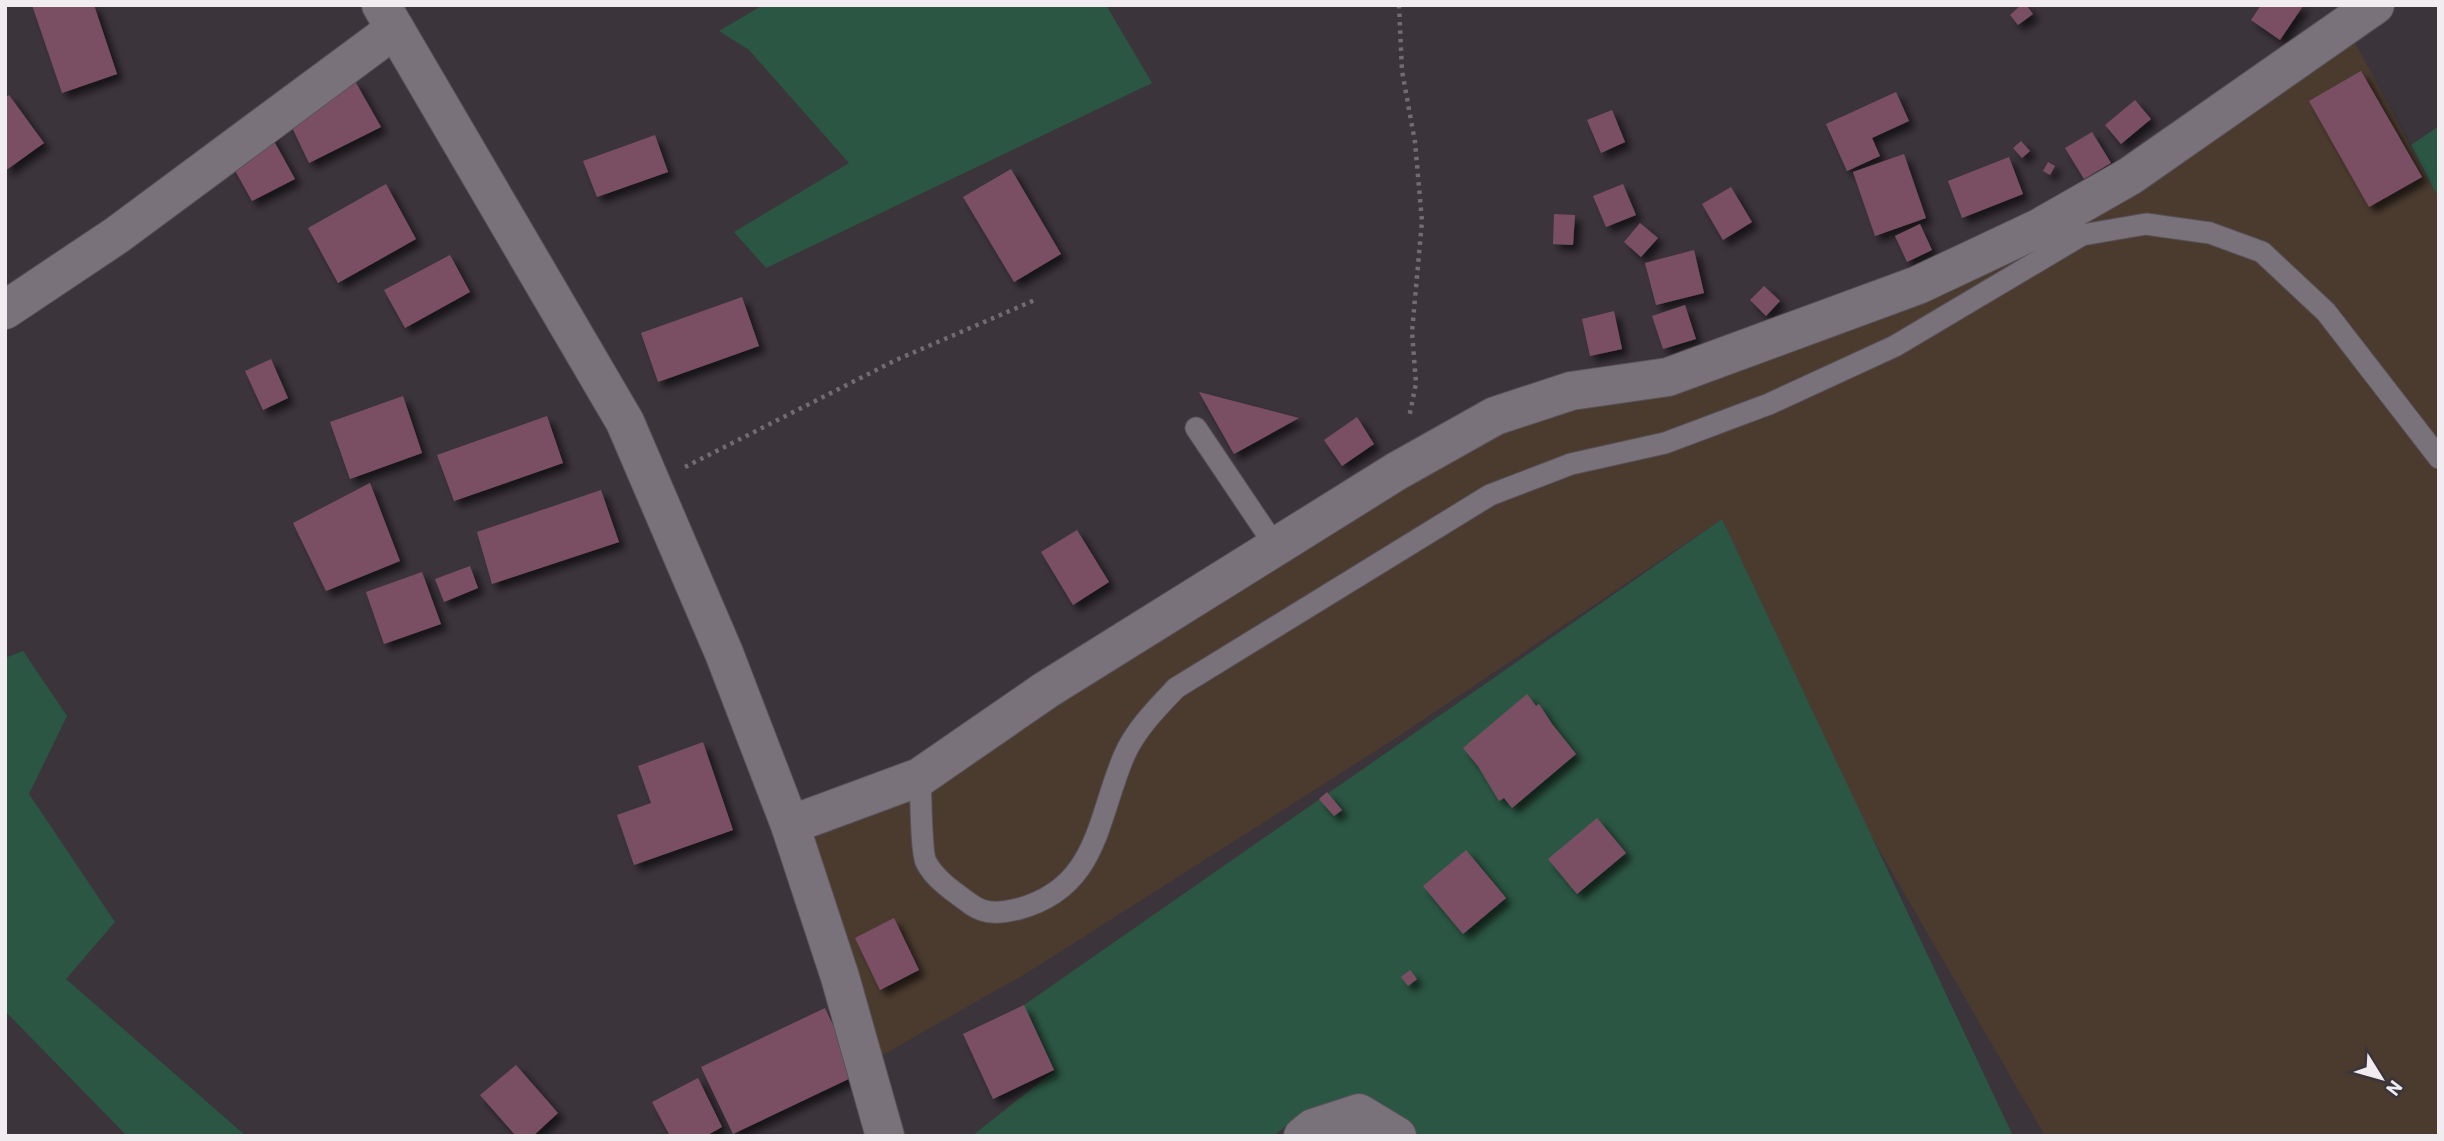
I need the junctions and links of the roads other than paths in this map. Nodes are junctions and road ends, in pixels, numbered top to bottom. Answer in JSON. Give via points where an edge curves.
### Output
{"nodes":[{"id":1,"x":2375,"y":5,"type":"edge"},
{"id":2,"x":388,"y":17,"type":"edge"},
{"id":3,"x":5,"y":310,"type":"edge"},
{"id":4,"x":1196,"y":428,"type":"dead end"},
{"id":5,"x":2439,"y":458,"type":"edge"},
{"id":6,"x":1276,"y":547,"type":"junction"},
{"id":7,"x":920,"y":777,"type":"junction"},
{"id":8,"x":790,"y":825,"type":"junction"},
{"id":9,"x":885,"y":1136,"type":"edge"},
{"id":10,"x":1303,"y":1136,"type":"edge"},
{"id":11,"x":1397,"y":1136,"type":"edge"}],
"edges":[{"from":1,"to":6,"type":"street","via":[[2130,176],[2027,234],[1918,285],[1668,377],[1571,391],[1495,416]]},
{"from":2,"to":3,"type":"street","via":[[117,235]]},
{"from":2,"to":8,"type":"street","via":[[625,422],[724,653]]},
{"from":4,"to":6,"type":"lane"},
{"from":5,"to":7,"type":"lane","via":[[2326,312],[2262,252],[2210,233],[2146,224],[2082,234],[1895,346],[1769,404],[1665,443],[1571,464],[1490,495],[1176,688],[1151,714],[1125,754],[1087,860],[1069,881],[1035,904],[1006,912],[981,912],[938,877],[925,861]]},
{"from":6,"to":7,"type":"street","via":[[1046,690]]},
{"from":7,"to":8,"type":"street"},
{"from":8,"to":9,"type":"street"},
{"from":10,"to":11,"type":"street","via":[[1313,1128],[1359,1113]]}]}
